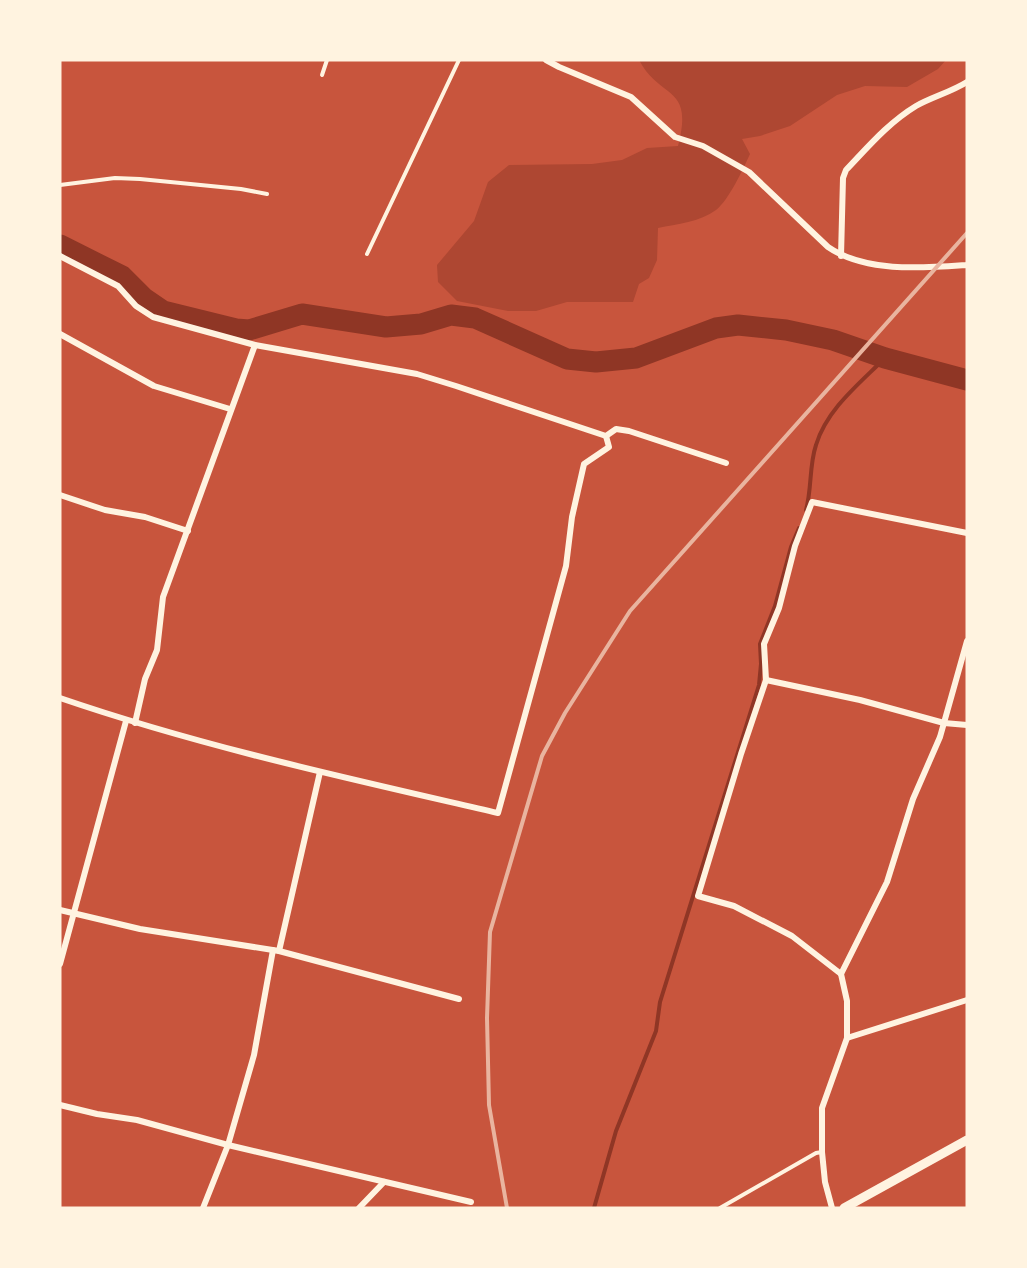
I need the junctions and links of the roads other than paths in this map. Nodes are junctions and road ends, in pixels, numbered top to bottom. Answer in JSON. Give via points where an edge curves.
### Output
{"nodes":[{"id":1,"x":327,"y":60,"type":"edge"},
{"id":2,"x":459,"y":60,"type":"edge"},
{"id":3,"x":546,"y":60,"type":"edge"},
{"id":4,"x":322,"y":75,"type":"dead end"},
{"id":5,"x":967,"y":82,"type":"edge"},
{"id":6,"x":60,"y":185,"type":"edge"},
{"id":7,"x":267,"y":194,"type":"dead end"},
{"id":8,"x":367,"y":254,"type":"dead end"},
{"id":9,"x":60,"y":256,"type":"edge"},
{"id":10,"x":841,"y":256,"type":"junction"},
{"id":11,"x":967,"y":265,"type":"edge"},
{"id":12,"x":60,"y":334,"type":"edge"},
{"id":13,"x":255,"y":345,"type":"junction"},
{"id":14,"x":230,"y":409,"type":"junction"},
{"id":15,"x":606,"y":436,"type":"junction"},
{"id":16,"x":726,"y":463,"type":"dead end"},
{"id":17,"x":60,"y":495,"type":"edge"},
{"id":18,"x":188,"y":531,"type":"junction"},
{"id":19,"x":967,"y":532,"type":"edge"},
{"id":20,"x":967,"y":641,"type":"edge"},
{"id":21,"x":766,"y":680,"type":"junction"},
{"id":22,"x":60,"y":698,"type":"edge"},
{"id":23,"x":126,"y":721,"type":"junction"},
{"id":24,"x":135,"y":723,"type":"junction"},
{"id":25,"x":944,"y":723,"type":"junction"},
{"id":26,"x":967,"y":725,"type":"edge"},
{"id":27,"x":320,"y":772,"type":"junction"},
{"id":28,"x":60,"y":910,"type":"edge"},
{"id":29,"x":72,"y":914,"type":"junction"},
{"id":30,"x":276,"y":951,"type":"junction"},
{"id":31,"x":60,"y":964,"type":"edge"},
{"id":32,"x":841,"y":974,"type":"junction"},
{"id":33,"x":459,"y":999,"type":"dead end"},
{"id":34,"x":967,"y":1000,"type":"edge"},
{"id":35,"x":847,"y":1038,"type":"junction"},
{"id":36,"x":60,"y":1105,"type":"edge"},
{"id":37,"x":967,"y":1140,"type":"edge"},
{"id":38,"x":228,"y":1146,"type":"junction"},
{"id":39,"x":822,"y":1152,"type":"junction"},
{"id":40,"x":384,"y":1182,"type":"junction"},
{"id":41,"x":471,"y":1202,"type":"dead end"},
{"id":42,"x":203,"y":1208,"type":"edge"},
{"id":43,"x":359,"y":1208,"type":"edge"},
{"id":44,"x":720,"y":1208,"type":"edge"},
{"id":45,"x":832,"y":1208,"type":"edge"},
{"id":46,"x":844,"y":1208,"type":"edge"}],
"edges":[{"from":1,"to":4,"type":"lane"},
{"from":2,"to":8,"type":"lane"},
{"from":3,"to":10,"type":"street","via":[[632,97],[675,137],[703,146],[749,172]]},
{"from":5,"to":10,"type":"street","via":[[903,115],[846,170]]},
{"from":6,"to":7,"type":"lane","via":[[140,179]]},
{"from":9,"to":13,"type":"street","via":[[118,286],[136,306],[153,317]]},
{"from":10,"to":11,"type":"street","via":[[907,268]]},
{"from":12,"to":14,"type":"street","via":[[154,386]]},
{"from":13,"to":14,"type":"street"},
{"from":13,"to":15,"type":"street","via":[[417,374]]},
{"from":14,"to":18,"type":"street"},
{"from":15,"to":16,"type":"street","via":[[616,429],[629,431]]},
{"from":15,"to":27,"type":"street","via":[[609,447],[585,464],[572,517],[566,566],[498,813]]},
{"from":17,"to":18,"type":"street"},
{"from":18,"to":24,"type":"street","via":[[163,597],[157,650],[145,679]]},
{"from":19,"to":21,"type":"street","via":[[812,502],[764,644]]},
{"from":20,"to":25,"type":"street"},
{"from":21,"to":25,"type":"street"},
{"from":21,"to":32,"type":"street","via":[[698,896],[734,906],[792,936]]},
{"from":22,"to":23,"type":"street"},
{"from":23,"to":24,"type":"street"},
{"from":23,"to":29,"type":"street"},
{"from":24,"to":27,"type":"street"},
{"from":25,"to":26,"type":"street"},
{"from":25,"to":32,"type":"street","via":[[912,799],[887,882]]},
{"from":27,"to":30,"type":"street"},
{"from":28,"to":29,"type":"street"},
{"from":29,"to":30,"type":"street"},
{"from":29,"to":31,"type":"street"},
{"from":30,"to":33,"type":"street"},
{"from":30,"to":38,"type":"street","via":[[254,1055]]},
{"from":32,"to":35,"type":"street","via":[[847,1001]]},
{"from":34,"to":35,"type":"street"},
{"from":35,"to":39,"type":"street","via":[[822,1108]]},
{"from":36,"to":38,"type":"street","via":[[138,1120]]},
{"from":37,"to":46,"type":"street"},
{"from":38,"to":40,"type":"street"},
{"from":38,"to":42,"type":"street"},
{"from":39,"to":44,"type":"lane"},
{"from":39,"to":45,"type":"street"},
{"from":40,"to":41,"type":"street"},
{"from":40,"to":43,"type":"street"}]}
